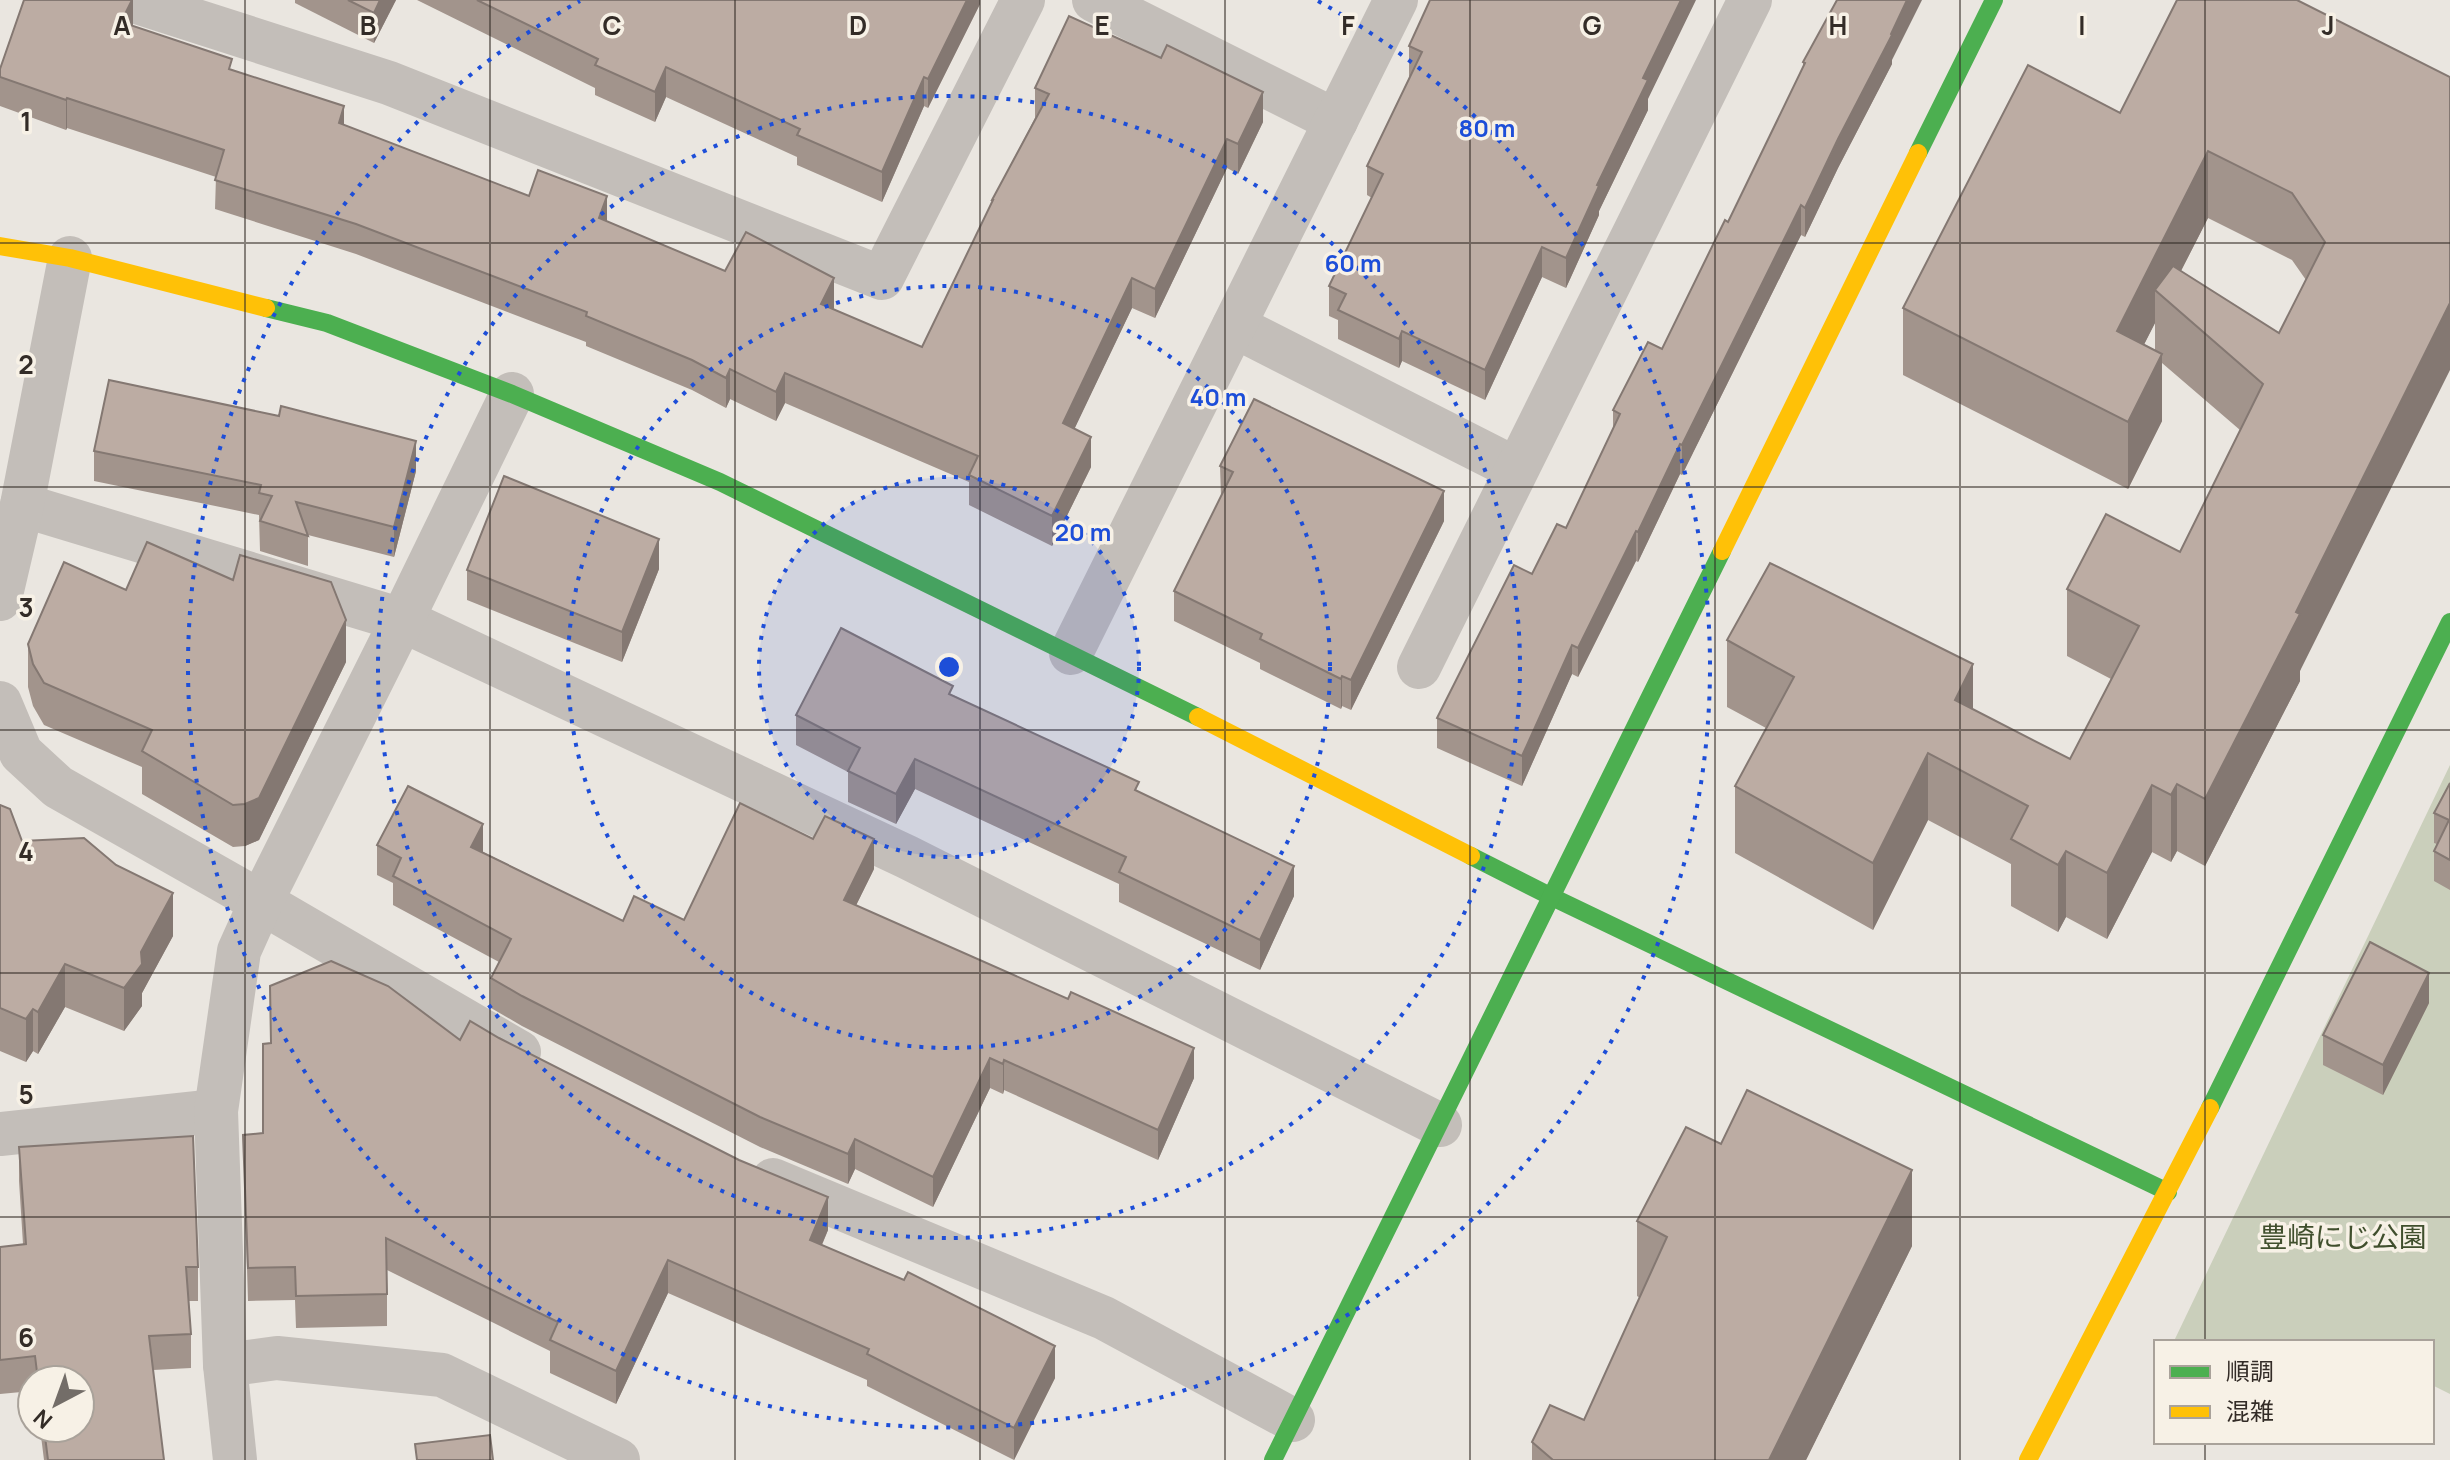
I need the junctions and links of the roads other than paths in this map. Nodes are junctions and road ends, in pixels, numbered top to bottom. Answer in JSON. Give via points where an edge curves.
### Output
{"nodes":[{"id":1,"x":131,"y":0,"type":"edge"},
{"id":2,"x":1023,"y":0,"type":"edge"},
{"id":3,"x":1094,"y":0,"type":"edge"},
{"id":4,"x":1396,"y":0,"type":"edge"},
{"id":5,"x":1750,"y":0,"type":"edge"},
{"id":6,"x":1994,"y":0,"type":"edge"},
{"id":7,"x":1336,"y":121,"type":"junction"},
{"id":8,"x":0,"y":246,"type":"edge"},
{"id":9,"x":70,"y":258,"type":"junction"},
{"id":10,"x":1234,"y":326,"type":"junction"},
{"id":11,"x":512,"y":394,"type":"junction"},
{"id":12,"x":1516,"y":469,"type":"junction"},
{"id":13,"x":22,"y":505,"type":"junction"},
{"id":14,"x":0,"y":599,"type":"edge"},
{"id":15,"x":402,"y":620,"type":"junction"},
{"id":16,"x":2450,"y":622,"type":"edge"},
{"id":17,"x":1071,"y":653,"type":"junction"},
{"id":18,"x":1419,"y":667,"type":"dead end"},
{"id":19,"x":0,"y":703,"type":"edge"},
{"id":20,"x":1552,"y":897,"type":"junction"},
{"id":21,"x":261,"y":902,"type":"junction"},
{"id":22,"x":552,"y":1069,"type":"edge"},
{"id":23,"x":216,"y":1111,"type":"junction"},
{"id":24,"x":1440,"y":1125,"type":"junction"},
{"id":25,"x":0,"y":1134,"type":"edge"},
{"id":26,"x":736,"y":1163,"type":"edge"},
{"id":27,"x":2168,"y":1192,"type":"junction"},
{"id":28,"x":225,"y":1365,"type":"junction"},
{"id":29,"x":1293,"y":1420,"type":"junction"},
{"id":30,"x":235,"y":1460,"type":"edge"},
{"id":31,"x":618,"y":1460,"type":"edge"},
{"id":32,"x":1273,"y":1460,"type":"edge"},
{"id":33,"x":2028,"y":1460,"type":"edge"}],
"edges":[{"from":1,"to":2,"type":"street","via":[[389,83],[882,278]]},
{"from":3,"to":7,"type":"street"},
{"from":4,"to":7,"type":"street"},
{"from":5,"to":12,"type":"street"},
{"from":6,"to":20,"type":"street"},
{"from":7,"to":10,"type":"street"},
{"from":8,"to":9,"type":"street"},
{"from":9,"to":11,"type":"street","via":[[327,323]]},
{"from":9,"to":13,"type":"street"},
{"from":10,"to":12,"type":"street"},
{"from":10,"to":17,"type":"street"},
{"from":11,"to":15,"type":"street"},
{"from":11,"to":17,"type":"street","via":[[720,482]]},
{"from":12,"to":18,"type":"street"},
{"from":13,"to":14,"type":"street"},
{"from":13,"to":15,"type":"street"},
{"from":15,"to":21,"type":"street"},
{"from":15,"to":24,"type":"street","via":[[907,857]]},
{"from":16,"to":27,"type":"street"},
{"from":17,"to":20,"type":"street"},
{"from":19,"to":21,"type":"street","via":[[21,753],[58,787]]},
{"from":20,"to":24,"type":"street"},
{"from":20,"to":27,"type":"street"},
{"from":21,"to":22,"type":"street"},
{"from":21,"to":23,"type":"street","via":[[239,951]]},
{"from":23,"to":25,"type":"street"},
{"from":23,"to":28,"type":"street"},
{"from":24,"to":29,"type":"street"},
{"from":26,"to":29,"type":"street","via":[[1104,1318]]},
{"from":27,"to":33,"type":"street"},
{"from":28,"to":30,"type":"street"},
{"from":28,"to":31,"type":"street","via":[[277,1358],[442,1375]]},
{"from":29,"to":32,"type":"street"}]}
